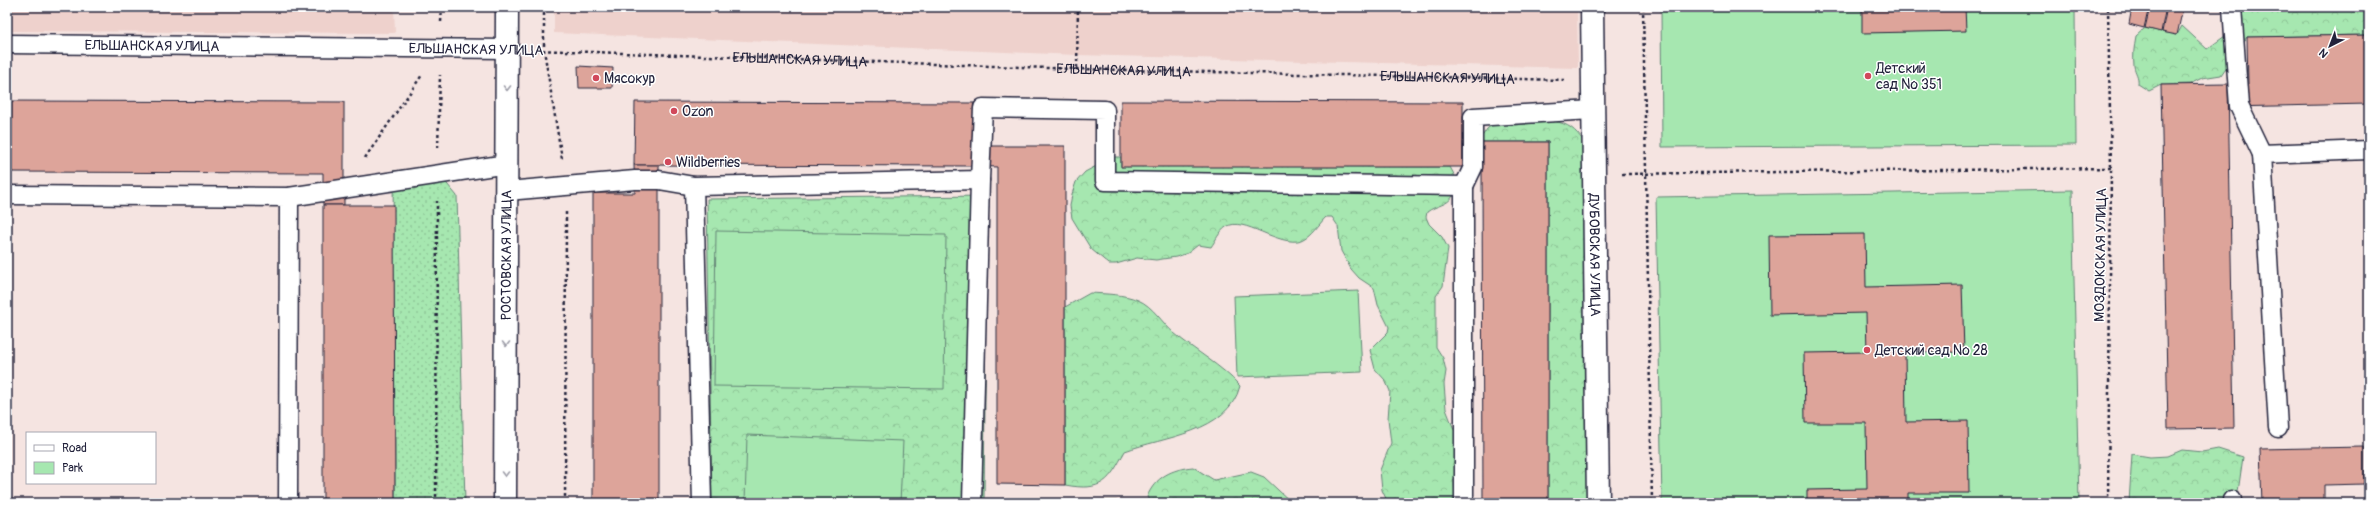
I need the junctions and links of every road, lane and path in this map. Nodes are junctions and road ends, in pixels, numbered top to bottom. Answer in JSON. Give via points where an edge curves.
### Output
{"nodes":[{"id":1,"x":442,"y":7,"type":"edge"},
{"id":2,"x":507,"y":7,"type":"edge"},
{"id":3,"x":544,"y":7,"type":"edge"},
{"id":4,"x":1078,"y":7,"type":"edge"},
{"id":5,"x":1592,"y":7,"type":"edge"},
{"id":6,"x":1643,"y":7,"type":"edge"},
{"id":7,"x":2108,"y":7,"type":"edge"},
{"id":8,"x":2232,"y":7,"type":"edge"},
{"id":9,"x":7,"y":44,"type":"edge"},
{"id":10,"x":441,"y":48,"type":"junction"},
{"id":11,"x":508,"y":49,"type":"junction"},
{"id":12,"x":544,"y":50,"type":"junction"},
{"id":13,"x":1077,"y":69,"type":"junction"},
{"id":14,"x":1593,"y":80,"type":"junction"},
{"id":15,"x":1593,"y":110,"type":"junction"},
{"id":16,"x":2369,"y":150,"type":"edge"},
{"id":17,"x":2262,"y":154,"type":"junction"},
{"id":18,"x":507,"y":164,"type":"junction"},
{"id":19,"x":2111,"y":168,"type":"junction"},
{"id":20,"x":437,"y":174,"type":"junction"},
{"id":21,"x":1594,"y":174,"type":"junction"},
{"id":22,"x":1645,"y":174,"type":"junction"},
{"id":23,"x":980,"y":180,"type":"junction"},
{"id":24,"x":566,"y":186,"type":"junction"},
{"id":25,"x":694,"y":186,"type":"junction"},
{"id":26,"x":1464,"y":186,"type":"junction"},
{"id":27,"x":344,"y":188,"type":"junction"},
{"id":28,"x":507,"y":192,"type":"junction"},
{"id":29,"x":7,"y":195,"type":"edge"},
{"id":30,"x":289,"y":197,"type":"junction"},
{"id":31,"x":2278,"y":428,"type":"dead end"},
{"id":32,"x":288,"y":503,"type":"edge"},
{"id":33,"x":436,"y":503,"type":"edge"},
{"id":34,"x":505,"y":503,"type":"edge"},
{"id":35,"x":566,"y":503,"type":"edge"},
{"id":36,"x":702,"y":503,"type":"edge"},
{"id":37,"x":972,"y":503,"type":"edge"},
{"id":38,"x":1464,"y":503,"type":"edge"},
{"id":39,"x":1598,"y":503,"type":"edge"},
{"id":40,"x":1652,"y":503,"type":"edge"},
{"id":41,"x":2108,"y":503,"type":"edge"}],
"edges":[{"from":1,"to":10,"type":"path"},
{"from":2,"to":11,"type":"main road","name":"РОСТОВСКАЯ УЛИЦА"},
{"from":3,"to":12,"type":"path"},
{"from":4,"to":13,"type":"path"},
{"from":5,"to":14,"type":"main road","name":"ДУБОВСКАЯ УЛИЦА"},
{"from":6,"to":22,"type":"path"},
{"from":7,"to":19,"type":"path","name":"МОЗДОКСКАЯ УЛИЦА"},
{"from":8,"to":17,"type":"lane","via":[[2239,106]]},
{"from":9,"to":10,"type":"lane","name":"ЕЛЬШАНСКАЯ УЛИЦА"},
{"from":10,"to":11,"type":"lane","name":"ЕЛЬШАНСКАЯ УЛИЦА"},
{"from":10,"to":20,"type":"path"},
{"from":10,"to":27,"type":"path"},
{"from":11,"to":12,"type":"path","name":"ЕЛЬШАНСКАЯ УЛИЦА"},
{"from":11,"to":18,"type":"main road","name":"РОСТОВСКАЯ УЛИЦА","one_way":true},
{"from":12,"to":13,"type":"path","name":"ЕЛЬШАНСКАЯ УЛИЦА"},
{"from":12,"to":24,"type":"path"},
{"from":13,"to":14,"type":"path","name":"ЕЛЬШАНСКАЯ УЛИЦА"},
{"from":14,"to":15,"type":"main road","name":"ДУБОВСКАЯ УЛИЦА"},
{"from":15,"to":21,"type":"main road","name":"ДУБОВСКАЯ УЛИЦА"},
{"from":15,"to":26,"type":"lane","via":[[1473,117],[1473,167]]},
{"from":16,"to":17,"type":"lane"},
{"from":17,"to":31,"type":"lane"},
{"from":18,"to":20,"type":"lane"},
{"from":18,"to":28,"type":"main road","name":"РОСТОВСКАЯ УЛИЦА"},
{"from":19,"to":22,"type":"path"},
{"from":19,"to":41,"type":"path","name":"МОЗДОКСКАЯ УЛИЦА"},
{"from":20,"to":27,"type":"lane"},
{"from":20,"to":33,"type":"path"},
{"from":21,"to":22,"type":"path"},
{"from":21,"to":39,"type":"main road","name":"ДУБОВСКАЯ УЛИЦА"},
{"from":22,"to":40,"type":"path"},
{"from":23,"to":25,"type":"lane"},
{"from":23,"to":26,"type":"lane","via":[[983,108],[1105,110],[1104,181]]},
{"from":23,"to":37,"type":"lane"},
{"from":24,"to":25,"type":"lane","via":[[635,180],[659,180]]},
{"from":24,"to":28,"type":"lane"},
{"from":24,"to":35,"type":"path"},
{"from":25,"to":36,"type":"lane"},
{"from":26,"to":38,"type":"lane"},
{"from":27,"to":30,"type":"lane"},
{"from":28,"to":34,"type":"main road","name":"РОСТОВСКАЯ УЛИЦА","one_way":true},
{"from":29,"to":30,"type":"lane"},
{"from":30,"to":32,"type":"lane"}]}
